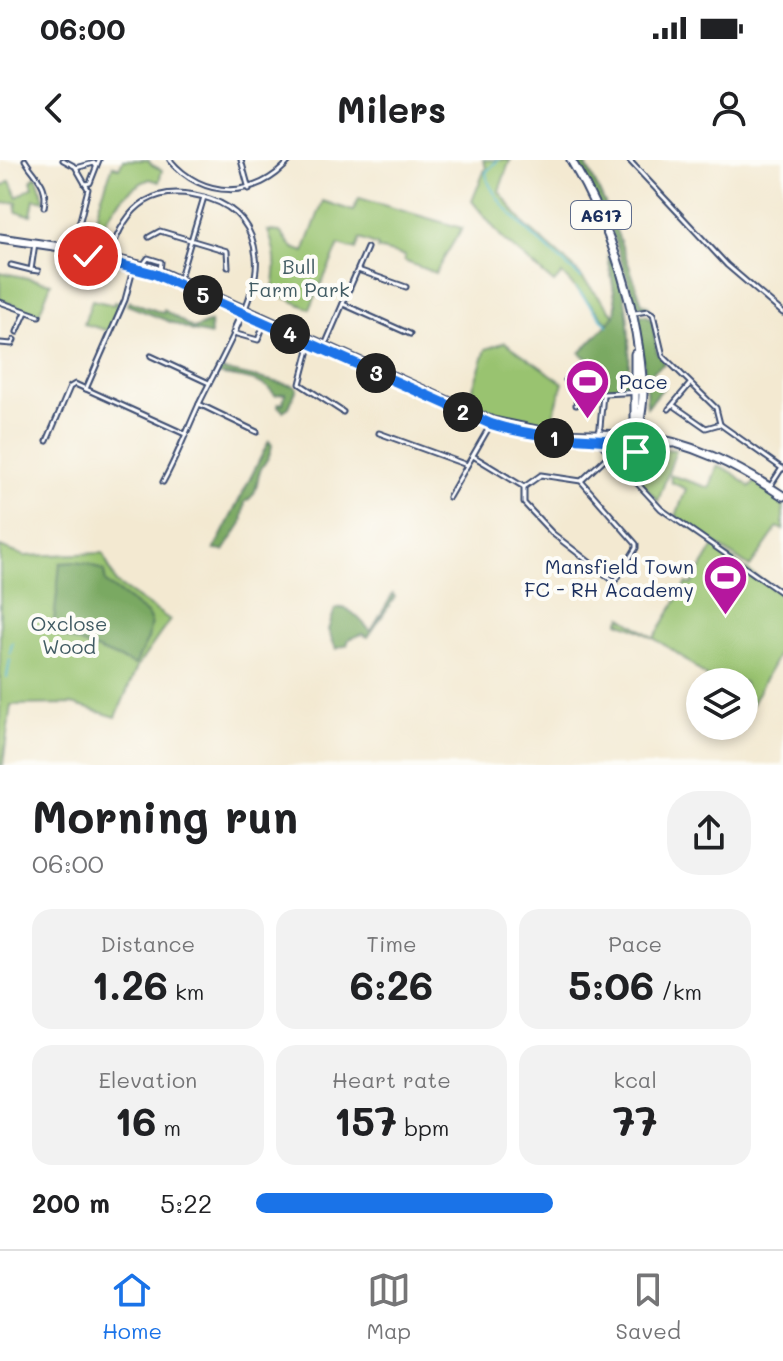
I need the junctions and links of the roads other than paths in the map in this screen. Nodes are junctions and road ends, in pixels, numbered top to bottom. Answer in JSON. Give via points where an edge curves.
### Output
{"nodes":[{"id":1,"x":25,"y":160,"type":"edge"},
{"id":2,"x":63,"y":160,"type":"edge"},
{"id":3,"x":99,"y":160,"type":"edge"},
{"id":4,"x":170,"y":160,"type":"edge"},
{"id":5,"x":241,"y":160,"type":"edge"},
{"id":6,"x":290,"y":160,"type":"edge"},
{"id":7,"x":571,"y":160,"type":"edge"},
{"id":8,"x":629,"y":160,"type":"edge"},
{"id":9,"x":96,"y":166,"type":"junction"},
{"id":10,"x":76,"y":167,"type":"junction"},
{"id":11,"x":85,"y":184,"type":"junction"},
{"id":12,"x":249,"y":189,"type":"junction"},
{"id":13,"x":225,"y":194,"type":"junction"},
{"id":14,"x":204,"y":197,"type":"junction"},
{"id":15,"x":222,"y":203,"type":"junction"},
{"id":16,"x":44,"y":207,"type":"dead end"},
{"id":17,"x":149,"y":237,"type":"dead end"},
{"id":18,"x":0,"y":240,"type":"edge"},
{"id":19,"x":192,"y":241,"type":"junction"},
{"id":20,"x":35,"y":245,"type":"junction"},
{"id":21,"x":367,"y":248,"type":"dead end"},
{"id":22,"x":73,"y":250,"type":"junction"},
{"id":23,"x":109,"y":258,"type":"junction"},
{"id":24,"x":11,"y":265,"type":"dead end"},
{"id":25,"x":137,"y":265,"type":"junction"},
{"id":26,"x":228,"y":267,"type":"dead end"},
{"id":27,"x":31,"y":270,"type":"junction"},
{"id":28,"x":358,"y":270,"type":"junction"},
{"id":29,"x":38,"y":271,"type":"dead end"},
{"id":30,"x":179,"y":282,"type":"junction"},
{"id":31,"x":406,"y":287,"type":"dead end"},
{"id":32,"x":0,"y":302,"type":"edge"},
{"id":33,"x":343,"y":304,"type":"junction"},
{"id":34,"x":26,"y":312,"type":"junction"},
{"id":35,"x":242,"y":312,"type":"junction"},
{"id":36,"x":783,"y":313,"type":"edge"},
{"id":37,"x":631,"y":314,"type":"junction"},
{"id":38,"x":39,"y":316,"type":"dead end"},
{"id":39,"x":265,"y":322,"type":"junction"},
{"id":40,"x":17,"y":332,"type":"dead end"},
{"id":41,"x":233,"y":333,"type":"junction"},
{"id":42,"x":410,"y":334,"type":"dead end"},
{"id":43,"x":14,"y":340,"type":"dead end"},
{"id":44,"x":311,"y":341,"type":"junction"},
{"id":45,"x":0,"y":343,"type":"edge"},
{"id":46,"x":324,"y":347,"type":"junction"},
{"id":47,"x":151,"y":356,"type":"dead end"},
{"id":48,"x":566,"y":380,"type":"dead end"},
{"id":49,"x":209,"y":383,"type":"junction"},
{"id":50,"x":690,"y":384,"type":"junction"},
{"id":51,"x":86,"y":389,"type":"junction"},
{"id":52,"x":578,"y":389,"type":"junction"},
{"id":53,"x":640,"y":392,"type":"junction"},
{"id":54,"x":603,"y":394,"type":"junction"},
{"id":55,"x":199,"y":404,"type":"junction"},
{"id":56,"x":576,"y":405,"type":"dead end"},
{"id":57,"x":673,"y":405,"type":"junction"},
{"id":58,"x":669,"y":409,"type":"dead end"},
{"id":59,"x":343,"y":412,"type":"dead end"},
{"id":60,"x":643,"y":413,"type":"junction"},
{"id":61,"x":492,"y":422,"type":"junction"},
{"id":62,"x":720,"y":424,"type":"junction"},
{"id":63,"x":257,"y":432,"type":"dead end"},
{"id":64,"x":379,"y":433,"type":"dead end"},
{"id":65,"x":185,"y":435,"type":"junction"},
{"id":66,"x":649,"y":437,"type":"junction"},
{"id":67,"x":600,"y":439,"type":"junction"},
{"id":68,"x":636,"y":439,"type":"junction"},
{"id":69,"x":47,"y":441,"type":"dead end"},
{"id":70,"x":674,"y":443,"type":"junction"},
{"id":71,"x":610,"y":454,"type":"junction"},
{"id":72,"x":473,"y":456,"type":"junction"},
{"id":73,"x":467,"y":465,"type":"junction"},
{"id":74,"x":623,"y":468,"type":"junction"},
{"id":75,"x":782,"y":469,"type":"edge"},
{"id":76,"x":581,"y":481,"type":"junction"},
{"id":77,"x":163,"y":482,"type":"dead end"},
{"id":78,"x":524,"y":487,"type":"junction"},
{"id":79,"x":770,"y":487,"type":"junction"},
{"id":80,"x":783,"y":496,"type":"edge"},
{"id":81,"x":449,"y":497,"type":"dead end"},
{"id":82,"x":783,"y":594,"type":"edge"}],
"edges":[{"from":1,"to":16,"type":"street","via":[[41,178]]},
{"from":2,"to":10,"type":"street"},
{"from":3,"to":9,"type":"street"},
{"from":4,"to":13,"type":"street","via":[[191,181]]},
{"from":5,"to":12,"type":"street"},
{"from":6,"to":12,"type":"street","via":[[271,179]]},
{"from":7,"to":37,"type":"main road","number":"A617","via":[[601,215]]},
{"from":8,"to":36,"type":"street","via":[[727,265]]},
{"from":9,"to":10,"type":"street"},
{"from":9,"to":11,"type":"street"},
{"from":10,"to":11,"type":"street"},
{"from":11,"to":22,"type":"street"},
{"from":12,"to":13,"type":"street"},
{"from":13,"to":15,"type":"street"},
{"from":14,"to":15,"type":"street"},
{"from":14,"to":19,"type":"street"},
{"from":14,"to":23,"type":"street","via":[[188,190],[158,195],[137,208],[117,232]]},
{"from":15,"to":35,"type":"street","via":[[247,226],[257,258],[256,278]]},
{"from":17,"to":19,"type":"street","via":[[160,231]]},
{"from":18,"to":20,"type":"main road"},
{"from":19,"to":26,"type":"street","via":[[227,251]]},
{"from":19,"to":30,"type":"street"},
{"from":20,"to":22,"type":"main road"},
{"from":20,"to":27,"type":"street"},
{"from":21,"to":28,"type":"street"},
{"from":22,"to":23,"type":"main road"},
{"from":23,"to":25,"type":"main road"},
{"from":24,"to":27,"type":"street"},
{"from":25,"to":30,"type":"main road"},
{"from":25,"to":30,"type":"main road"},
{"from":25,"to":51,"type":"street"},
{"from":27,"to":29,"type":"street"},
{"from":28,"to":31,"type":"street"},
{"from":28,"to":33,"type":"street"},
{"from":30,"to":35,"type":"main road"},
{"from":32,"to":34,"type":"street"},
{"from":33,"to":42,"type":"street"},
{"from":33,"to":46,"type":"street"},
{"from":34,"to":38,"type":"street"},
{"from":34,"to":40,"type":"street"},
{"from":35,"to":39,"type":"main road"},
{"from":35,"to":41,"type":"street"},
{"from":35,"to":44,"type":"main road"},
{"from":37,"to":50,"type":"street","via":[[653,314],[660,351]]},
{"from":37,"to":53,"type":"main road","number":"A617"},
{"from":39,"to":41,"type":"street","via":[[258,340]]},
{"from":39,"to":44,"type":"main road"},
{"from":41,"to":49,"type":"street"},
{"from":43,"to":45,"type":"street"},
{"from":44,"to":46,"type":"main road"},
{"from":44,"to":59,"type":"street","via":[[300,384]]},
{"from":46,"to":61,"type":"main road"},
{"from":47,"to":49,"type":"street"},
{"from":48,"to":52,"type":"street"},
{"from":49,"to":55,"type":"street"},
{"from":50,"to":57,"type":"street"},
{"from":50,"to":62,"type":"street","via":[[716,408]]},
{"from":51,"to":65,"type":"street"},
{"from":51,"to":69,"type":"street","via":[[70,387]]},
{"from":52,"to":54,"type":"street"},
{"from":52,"to":56,"type":"street"},
{"from":53,"to":54,"type":"street"},
{"from":53,"to":60,"type":"main road","number":"A617"},
{"from":53,"to":68,"type":"main road","number":"A617"},
{"from":54,"to":67,"type":"street"},
{"from":55,"to":63,"type":"street"},
{"from":55,"to":65,"type":"street"},
{"from":57,"to":58,"type":"street"},
{"from":57,"to":62,"type":"street","via":[[706,428]]},
{"from":60,"to":66,"type":"main road","number":"A617"},
{"from":60,"to":68,"type":"main road","number":"A617"},
{"from":61,"to":67,"type":"main road","via":[[550,438]]},
{"from":61,"to":72,"type":"street"},
{"from":62,"to":75,"type":"street"},
{"from":64,"to":73,"type":"street"},
{"from":65,"to":77,"type":"street"},
{"from":66,"to":68,"type":"main road"},
{"from":66,"to":70,"type":"main road"},
{"from":67,"to":68,"type":"main road"},
{"from":67,"to":71,"type":"street"},
{"from":68,"to":70,"type":"main road"},
{"from":68,"to":74,"type":"street","via":[[634,454]]},
{"from":70,"to":79,"type":"main road","via":[[733,465]]},
{"from":71,"to":74,"type":"street"},
{"from":71,"to":76,"type":"street"},
{"from":72,"to":73,"type":"street"},
{"from":72,"to":78,"type":"street"},
{"from":73,"to":81,"type":"street"},
{"from":74,"to":82,"type":"street","via":[[661,509]]},
{"from":75,"to":79,"type":"street"},
{"from":76,"to":78,"type":"street","via":[[541,475]]},
{"from":76,"to":78,"type":"street","via":[[637,545],[615,582],[552,533],[524,503]]},
{"from":79,"to":80,"type":"main road"}]}
